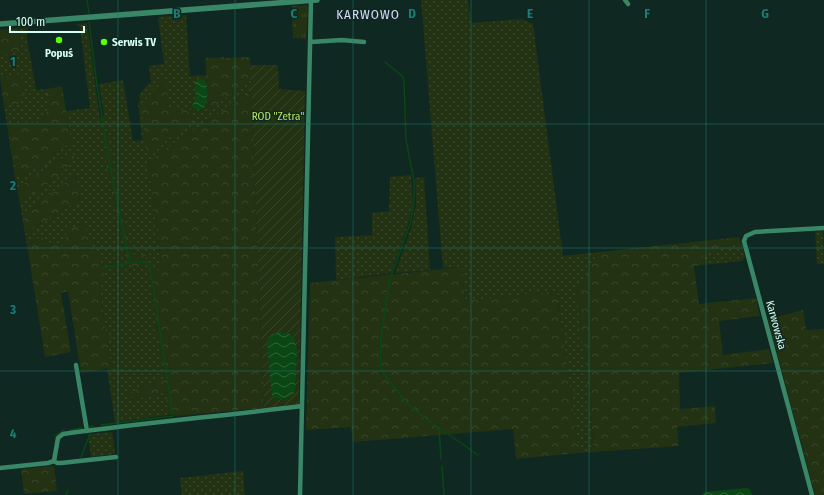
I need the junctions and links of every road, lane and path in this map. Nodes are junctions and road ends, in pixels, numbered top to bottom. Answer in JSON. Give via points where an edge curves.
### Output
{"nodes":[{"id":1,"x":311,"y":0,"type":"edge"},
{"id":2,"x":317,"y":0,"type":"edge"},
{"id":3,"x":0,"y":24,"type":"edge"},
{"id":4,"x":310,"y":42,"type":"junction"},
{"id":5,"x":364,"y":42,"type":"dead end"},
{"id":6,"x":824,"y":228,"type":"edge"},
{"id":7,"x":76,"y":365,"type":"dead end"},
{"id":8,"x":302,"y":406,"type":"junction"},
{"id":9,"x":87,"y":431,"type":"junction"},
{"id":10,"x":116,"y":456,"type":"dead end"},
{"id":11,"x":54,"y":461,"type":"junction"},
{"id":12,"x":0,"y":468,"type":"edge"},
{"id":13,"x":300,"y":495,"type":"edge"},
{"id":14,"x":812,"y":495,"type":"edge"}],
"edges":[{"from":1,"to":2,"type":"street"},
{"from":1,"to":3,"type":"street"},
{"from":1,"to":4,"type":"street"},
{"from":4,"to":5,"type":"street"},
{"from":4,"to":8,"type":"street"},
{"from":6,"to":14,"type":"street","name":"Karwowska","via":[[755,232],[746,236],[744,241]]},
{"from":7,"to":9,"type":"street"},
{"from":8,"to":9,"type":"street"},
{"from":8,"to":13,"type":"street"},
{"from":9,"to":11,"type":"street","via":[[60,436],[56,444]]},
{"from":10,"to":11,"type":"street","via":[[62,463]]},
{"from":11,"to":12,"type":"street"}]}
